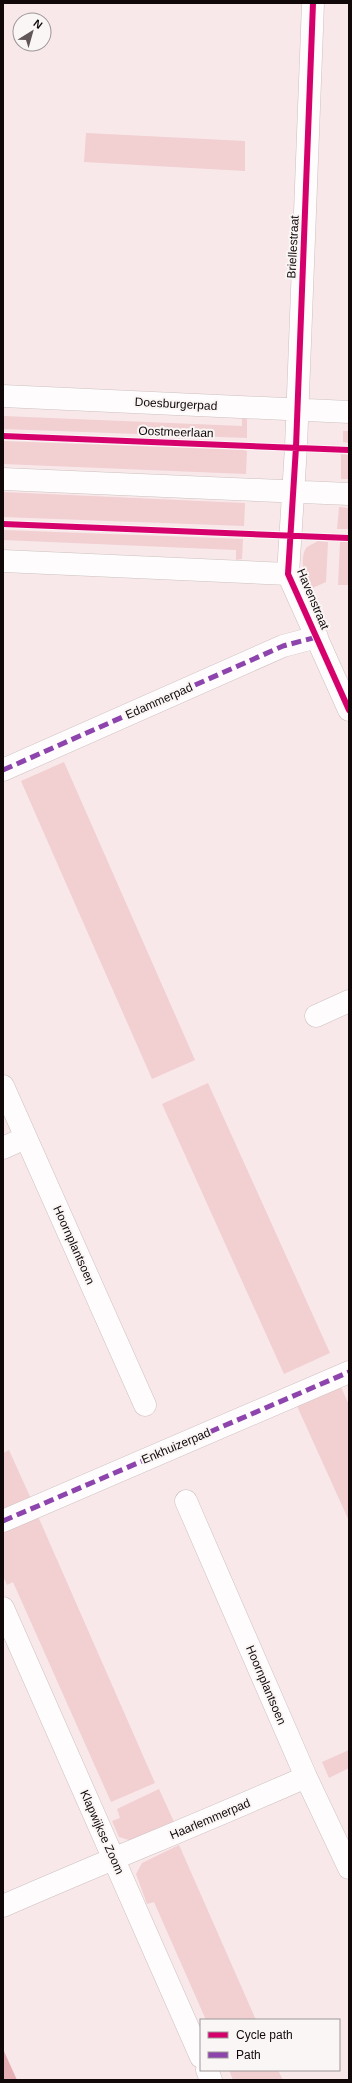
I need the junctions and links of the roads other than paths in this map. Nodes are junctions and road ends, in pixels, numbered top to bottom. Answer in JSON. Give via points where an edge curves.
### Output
{"nodes":[{"id":1,"x":313,"y":3,"type":"edge"},
{"id":2,"x":3,"y":396,"type":"edge"},
{"id":3,"x":296,"y":409,"type":"junction"},
{"id":4,"x":349,"y":412,"type":"edge"},
{"id":5,"x":3,"y":479,"type":"edge"},
{"id":6,"x":292,"y":491,"type":"junction"},
{"id":7,"x":349,"y":494,"type":"edge"},
{"id":8,"x":3,"y":561,"type":"edge"},
{"id":9,"x":288,"y":574,"type":"junction"},
{"id":10,"x":317,"y":637,"type":"junction"},
{"id":11,"x":349,"y":710,"type":"edge"},
{"id":12,"x":3,"y":770,"type":"edge"},
{"id":13,"x":349,"y":1001,"type":"edge"},
{"id":14,"x":316,"y":1016,"type":"dead end"},
{"id":15,"x":3,"y":1086,"type":"edge"},
{"id":16,"x":25,"y":1138,"type":"junction"},
{"id":17,"x":3,"y":1148,"type":"edge"},
{"id":18,"x":349,"y":1372,"type":"edge"},
{"id":19,"x":145,"y":1405,"type":"dead end"},
{"id":20,"x":186,"y":1501,"type":"dead end"},
{"id":21,"x":3,"y":1521,"type":"edge"},
{"id":22,"x":3,"y":1608,"type":"edge"},
{"id":23,"x":306,"y":1777,"type":"junction"},
{"id":24,"x":114,"y":1858,"type":"junction"},
{"id":25,"x":349,"y":1868,"type":"edge"},
{"id":26,"x":3,"y":1906,"type":"edge"},
{"id":27,"x":200,"y":2055,"type":"edge"}],
"edges":[{"from":1,"to":3,"type":"street","name":"Briellestraat"},
{"from":2,"to":3,"type":"street","name":"Doesburgerpad"},
{"from":3,"to":4,"type":"street","name":"Doesburgerpad"},
{"from":3,"to":6,"type":"street","name":"Briellestraat"},
{"from":5,"to":6,"type":"street"},
{"from":6,"to":7,"type":"street"},
{"from":6,"to":9,"type":"street","name":"Havenstraat"},
{"from":8,"to":9,"type":"street"},
{"from":9,"to":10,"type":"street","name":"Havenstraat"},
{"from":10,"to":11,"type":"street","name":"Havenstraat"},
{"from":10,"to":12,"type":"street","name":"Edammerpad","via":[[283,646]]},
{"from":13,"to":14,"type":"street"},
{"from":15,"to":16,"type":"street","name":"Hoornplantsoen"},
{"from":16,"to":17,"type":"street"},
{"from":16,"to":19,"type":"street","name":"Hoornplantsoen"},
{"from":18,"to":21,"type":"street","name":"Enkhuizerpad"},
{"from":20,"to":23,"type":"street","name":"Hoornplantsoen"},
{"from":22,"to":24,"type":"street","name":"Klapwijkse Zoom"},
{"from":23,"to":24,"type":"street","name":"Haarlemmerpad","via":[[182,1832]]},
{"from":23,"to":25,"type":"street","name":"Hoornplantsoen"},
{"from":24,"to":26,"type":"street","name":"Haarlemmerpad"},
{"from":24,"to":27,"type":"street","name":"Klapwijkse Zoom"}]}
